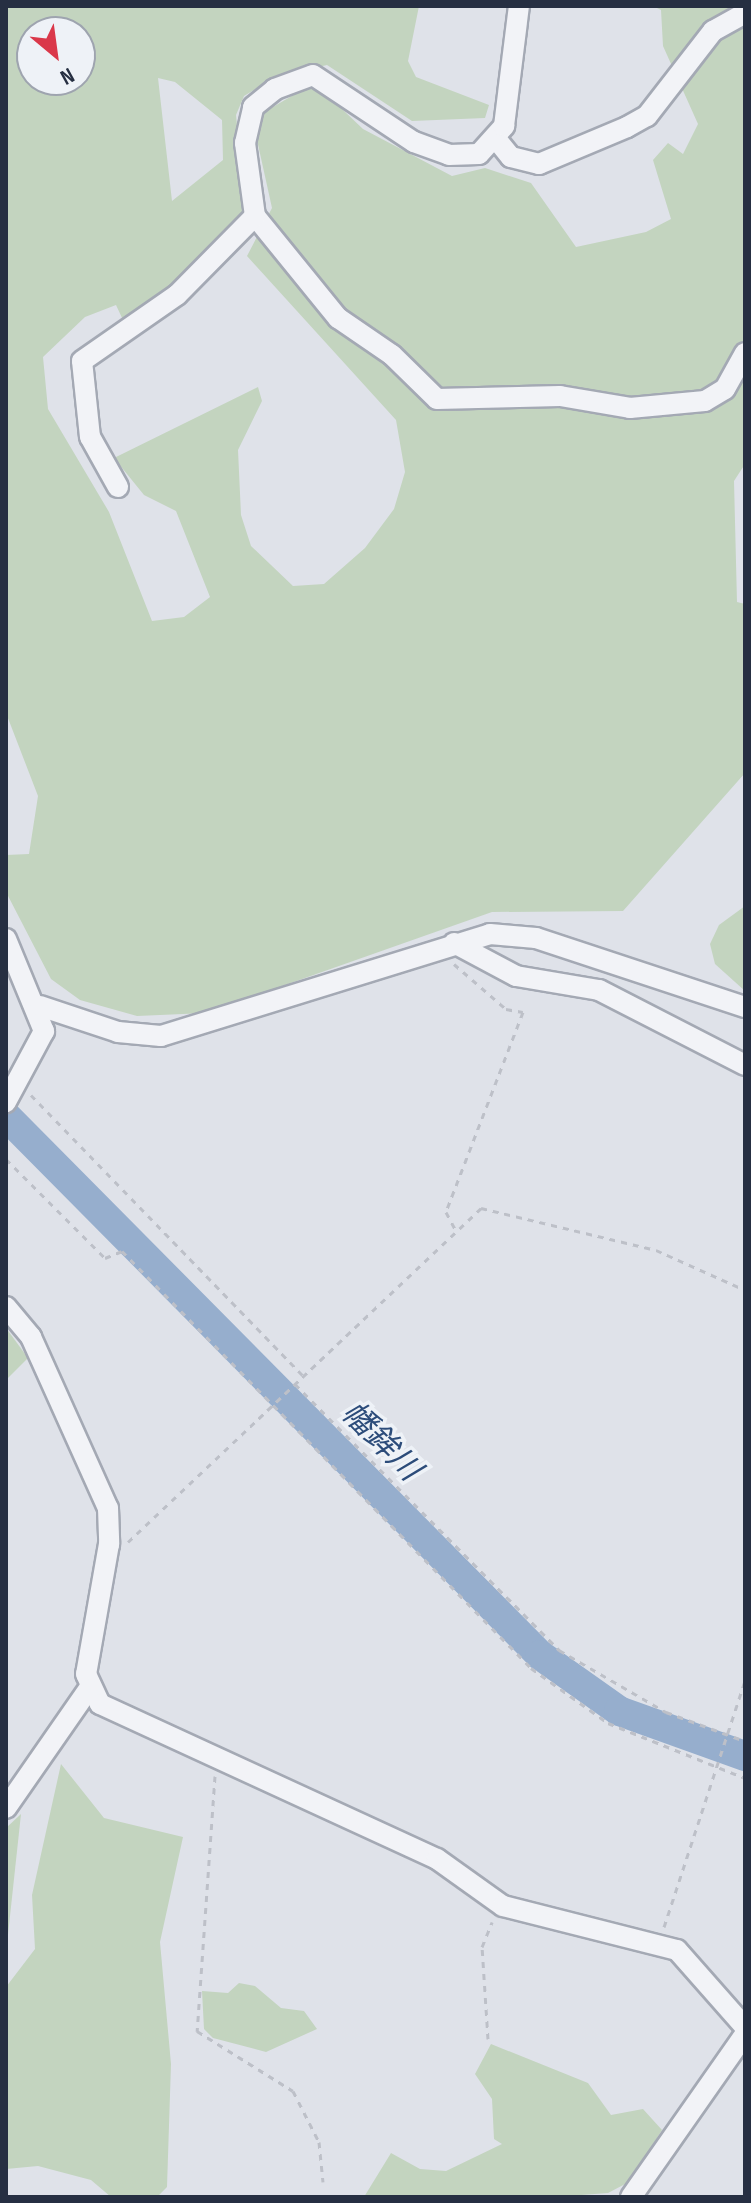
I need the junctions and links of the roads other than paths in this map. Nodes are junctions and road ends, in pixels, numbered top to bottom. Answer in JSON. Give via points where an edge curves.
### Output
{"nodes":[{"id":1,"x":519,"y":6,"type":"edge"},
{"id":2,"x":745,"y":13,"type":"edge"},
{"id":3,"x":497,"y":140,"type":"junction"},
{"id":4,"x":255,"y":216,"type":"junction"},
{"id":5,"x":745,"y":353,"type":"edge"},
{"id":6,"x":118,"y":487,"type":"dead end"},
{"id":7,"x":6,"y":939,"type":"edge"},
{"id":8,"x":447,"y":945,"type":"junction"},
{"id":9,"x":40,"y":1006,"type":"junction"},
{"id":10,"x":745,"y":1007,"type":"edge"},
{"id":11,"x":745,"y":1065,"type":"edge"},
{"id":12,"x":13,"y":1092,"type":"edge"},
{"id":13,"x":6,"y":1307,"type":"edge"},
{"id":14,"x":88,"y":1690,"type":"junction"},
{"id":15,"x":6,"y":1808,"type":"edge"},
{"id":16,"x":745,"y":2027,"type":"edge"},
{"id":17,"x":745,"y":2034,"type":"edge"},
{"id":18,"x":631,"y":2197,"type":"edge"}],
"edges":[{"from":1,"to":3,"type":"street"},
{"from":2,"to":3,"type":"street","via":[[713,31],[647,116],[627,127],[539,164],[511,157]]},
{"from":3,"to":4,"type":"street","via":[[479,154],[449,155],[380,122],[328,78],[296,78],[253,107],[246,121]]},
{"from":4,"to":5,"type":"street","via":[[338,318],[437,399],[560,396],[630,408],[705,401],[725,389]]},
{"from":4,"to":6,"type":"street","via":[[177,295],[82,361],[90,437]]},
{"from":7,"to":9,"type":"street"},
{"from":8,"to":9,"type":"street","via":[[221,1023],[161,1036],[118,1032]]},
{"from":8,"to":10,"type":"street","via":[[490,934],[536,938]]},
{"from":8,"to":11,"type":"street","via":[[516,976],[599,990]]},
{"from":9,"to":12,"type":"street","via":[[42,1044]]},
{"from":13,"to":14,"type":"street","via":[[31,1337],[102,1490],[106,1563]]},
{"from":14,"to":15,"type":"street"},
{"from":14,"to":16,"type":"street","via":[[130,1722],[437,1859],[503,1906],[677,1950]]},
{"from":17,"to":18,"type":"street"}]}
